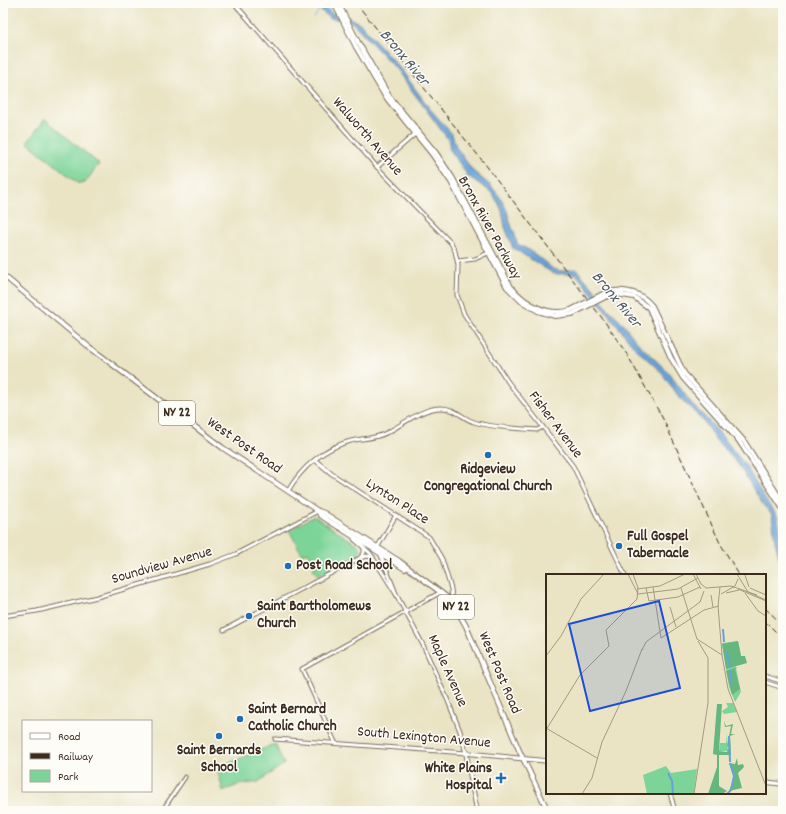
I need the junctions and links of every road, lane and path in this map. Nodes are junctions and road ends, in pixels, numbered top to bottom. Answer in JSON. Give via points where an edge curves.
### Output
{"nodes":[{"id":1,"x":234,"y":3,"type":"edge"},
{"id":2,"x":334,"y":3,"type":"edge"},
{"id":3,"x":338,"y":3,"type":"edge"},
{"id":4,"x":343,"y":16,"type":"junction"},
{"id":5,"x":417,"y":132,"type":"junction"},
{"id":6,"x":377,"y":167,"type":"junction"},
{"id":7,"x":488,"y":253,"type":"junction"},
{"id":8,"x":458,"y":261,"type":"junction"},
{"id":9,"x":3,"y":275,"type":"edge"},
{"id":10,"x":615,"y":293,"type":"junction"},
{"id":11,"x":457,"y":294,"type":"joint"},
{"id":12,"x":571,"y":312,"type":"junction"},
{"id":13,"x":543,"y":427,"type":"junction"},
{"id":14,"x":315,"y":460,"type":"junction"},
{"id":15,"x":288,"y":491,"type":"junction"},
{"id":16,"x":783,"y":503,"type":"edge"},
{"id":17,"x":783,"y":509,"type":"edge"},
{"id":18,"x":318,"y":511,"type":"junction"},
{"id":19,"x":396,"y":515,"type":"junction"},
{"id":20,"x":349,"y":534,"type":"junction"},
{"id":21,"x":363,"y":546,"type":"junction"},
{"id":22,"x":377,"y":547,"type":"junction"},
{"id":23,"x":380,"y":554,"type":"junction"},
{"id":24,"x":373,"y":557,"type":"junction"},
{"id":25,"x":360,"y":558,"type":"junction"},
{"id":26,"x":411,"y":572,"type":"junction"},
{"id":27,"x":625,"y":574,"type":"edge"},
{"id":28,"x":441,"y":592,"type":"junction"},
{"id":29,"x":398,"y":596,"type":"junction"},
{"id":30,"x":452,"y":601,"type":"junction"},
{"id":31,"x":406,"y":612,"type":"junction"},
{"id":32,"x":3,"y":616,"type":"edge"},
{"id":33,"x":224,"y":630,"type":"dead end"},
{"id":34,"x":766,"y":676,"type":"edge"},
{"id":35,"x":766,"y":682,"type":"edge"},
{"id":36,"x":783,"y":682,"type":"edge"},
{"id":37,"x":783,"y":688,"type":"edge"},
{"id":38,"x":275,"y":738,"type":"dead end"},
{"id":39,"x":336,"y":742,"type":"junction"},
{"id":40,"x":466,"y":753,"type":"junction"},
{"id":41,"x":523,"y":759,"type":"junction"},
{"id":42,"x":546,"y":761,"type":"edge"},
{"id":43,"x":185,"y":778,"type":"dead end"},
{"id":44,"x":766,"y":782,"type":"edge"},
{"id":45,"x":783,"y":784,"type":"edge"},
{"id":46,"x":670,"y":794,"type":"edge"},
{"id":47,"x":162,"y":811,"type":"edge"},
{"id":48,"x":478,"y":811,"type":"edge"},
{"id":49,"x":548,"y":811,"type":"edge"},
{"id":50,"x":675,"y":811,"type":"edge"}],
"edges":[{"from":1,"to":6,"type":"street","name":"Walworth Avenue"},
{"from":2,"to":4,"type":"main road","name":"Bronx River Parkway"},
{"from":3,"to":4,"type":"main road","name":"Bronx River Parkway"},
{"from":4,"to":5,"type":"main road","name":"Bronx River Parkway","via":[[386,92]]},
{"from":4,"to":5,"type":"main road","name":"Bronx River Parkway","via":[[344,23],[385,96]]},
{"from":5,"to":6,"type":"street"},
{"from":5,"to":7,"type":"main road","name":"Bronx River Parkway","via":[[451,182]]},
{"from":5,"to":12,"type":"main road","name":"Bronx River Parkway","via":[[452,177],[513,289],[525,300],[543,309]]},
{"from":6,"to":8,"type":"street","name":"Walworth Avenue","via":[[450,241]]},
{"from":7,"to":8,"type":"street","via":[[472,260]]},
{"from":7,"to":12,"type":"main road","name":"Bronx River Parkway","via":[[505,285],[523,303],[549,315],[561,316]]},
{"from":8,"to":11,"type":"street","name":"Walworth Avenue"},
{"from":9,"to":15,"type":"main road","name":"West Post Road","number":"NY 22","via":[[88,346],[223,448]]},
{"from":10,"to":12,"type":"main road","name":"Bronx River Parkway","bridge":true},
{"from":10,"to":16,"type":"main road","name":"Bronx River Parkway","via":[[634,293],[652,306],[687,377],[744,441]]},
{"from":10,"to":17,"type":"main road","via":[[636,298],[649,308],[683,378],[739,441]]},
{"from":11,"to":13,"type":"street","name":"Fisher Avenue","via":[[464,314],[488,353]]},
{"from":13,"to":14,"type":"street","via":[[537,430],[480,424],[454,410],[437,408],[424,412],[382,435],[335,446]]},
{"from":13,"to":27,"type":"street","name":"Fisher Avenue","via":[[577,473]]},
{"from":14,"to":15,"type":"street"},
{"from":14,"to":19,"type":"street","name":"Lynton Place"},
{"from":15,"to":18,"type":"main road","name":"West Post Road","number":"NY 22"},
{"from":18,"to":20,"type":"main road","name":"West Post Road","number":"NY 22"},
{"from":18,"to":22,"type":"main road","name":"West Post Road","number":"NY 22"},
{"from":18,"to":32,"type":"street","name":"Soundview Avenue","via":[[236,554],[210,564],[97,597]]},
{"from":19,"to":22,"type":"street"},
{"from":19,"to":30,"type":"street","name":"Lynton Place","via":[[421,531],[435,545],[451,588]]},
{"from":20,"to":21,"type":"street"},
{"from":20,"to":23,"type":"main road","name":"West Post Road","number":"NY 22"},
{"from":21,"to":24,"type":"street"},
{"from":21,"to":25,"type":"street","via":[[364,551]]},
{"from":22,"to":23,"type":"street","name":"Maple Avenue"},
{"from":22,"to":26,"type":"main road","name":"West Post Road","number":"NY 22"},
{"from":23,"to":26,"type":"main road","name":"West Post Road","number":"NY 22"},
{"from":23,"to":29,"type":"street","name":"Maple Avenue"},
{"from":24,"to":25,"type":"street"},
{"from":24,"to":29,"type":"street"},
{"from":25,"to":33,"type":"street"},
{"from":26,"to":28,"type":"main road","name":"West Post Road","number":"NY 22"},
{"from":28,"to":30,"type":"main road","name":"West Post Road","number":"NY 22"},
{"from":28,"to":31,"type":"street"},
{"from":29,"to":31,"type":"street","name":"Maple Avenue"},
{"from":30,"to":41,"type":"main road","name":"West Post Road","number":"NY 22","via":[[466,626]]},
{"from":31,"to":39,"type":"street","via":[[302,669]]},
{"from":31,"to":40,"type":"street","name":"Maple Avenue","via":[[452,709]]},
{"from":34,"to":36,"type":"street"},
{"from":35,"to":37,"type":"street"},
{"from":38,"to":39,"type":"street","name":"South Lexington Avenue"},
{"from":39,"to":40,"type":"street","name":"South Lexington Avenue"},
{"from":40,"to":41,"type":"main road","name":"South Lexington Avenue"},
{"from":40,"to":48,"type":"main road","name":"Maple Avenue"},
{"from":41,"to":42,"type":"main road","name":"South Lexington Avenue"},
{"from":41,"to":49,"type":"main road","number":"NY 22"},
{"from":43,"to":47,"type":"street"},
{"from":44,"to":45,"type":"main road"},
{"from":46,"to":50,"type":"street"}]}
